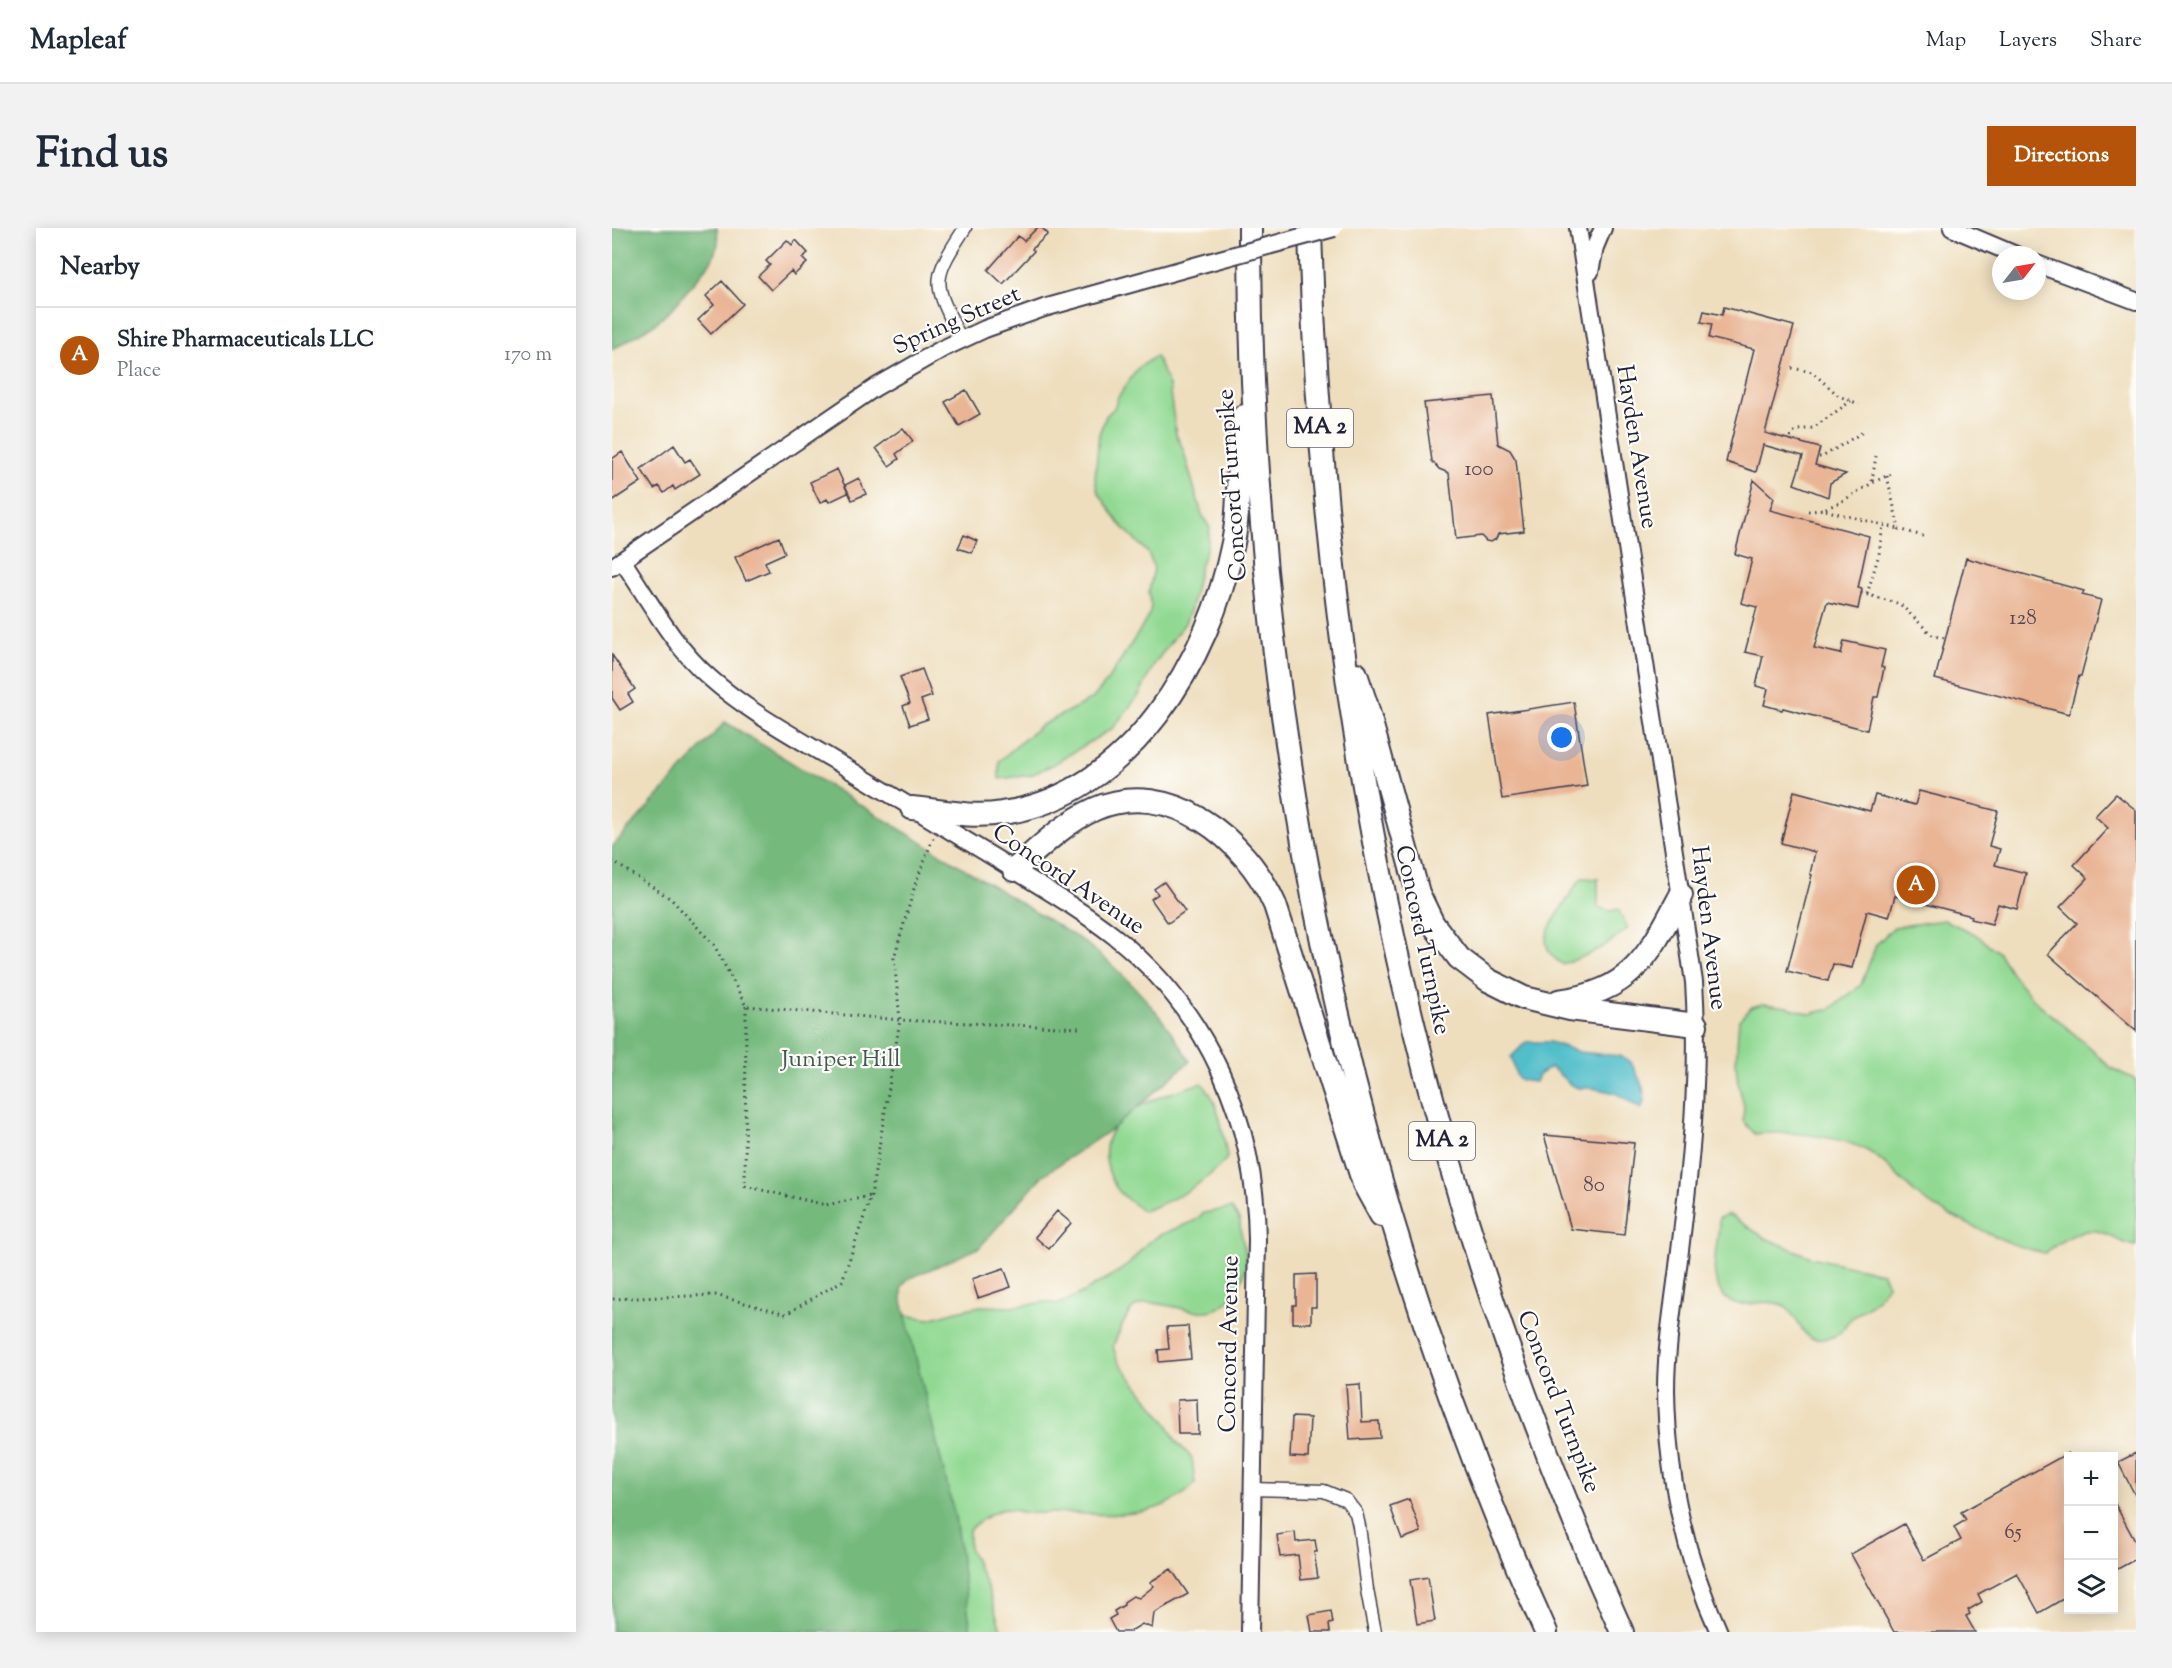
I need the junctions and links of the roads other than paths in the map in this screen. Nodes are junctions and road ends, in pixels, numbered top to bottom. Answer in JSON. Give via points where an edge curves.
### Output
{"nodes":[{"id":1,"x":965,"y":228,"type":"edge"},
{"id":2,"x":1250,"y":228,"type":"edge"},
{"id":3,"x":1310,"y":228,"type":"edge"},
{"id":4,"x":1334,"y":228,"type":"edge"},
{"id":5,"x":1578,"y":228,"type":"edge"},
{"id":6,"x":1603,"y":228,"type":"edge"},
{"id":7,"x":1952,"y":228,"type":"edge"},
{"id":8,"x":1995,"y":246,"type":"edge"},
{"id":9,"x":2046,"y":267,"type":"edge"},
{"id":10,"x":1588,"y":291,"type":"junction"},
{"id":11,"x":2136,"y":301,"type":"edge"},
{"id":12,"x":961,"y":340,"type":"junction"},
{"id":13,"x":1252,"y":370,"type":"junction"},
{"id":14,"x":617,"y":564,"type":"edge"},
{"id":15,"x":1340,"y":628,"type":"junction"},
{"id":16,"x":912,"y":808,"type":"junction"},
{"id":17,"x":1014,"y":870,"type":"junction"},
{"id":18,"x":1681,"y":895,"type":"junction"},
{"id":19,"x":1548,"y":1002,"type":"junction"},
{"id":20,"x":1696,"y":1025,"type":"junction"},
{"id":21,"x":1403,"y":1254,"type":"junction"},
{"id":22,"x":1251,"y":1489,"type":"junction"},
{"id":23,"x":1250,"y":1632,"type":"edge"},
{"id":24,"x":1374,"y":1632,"type":"edge"},
{"id":25,"x":1546,"y":1632,"type":"edge"},
{"id":26,"x":1622,"y":1632,"type":"edge"},
{"id":27,"x":1719,"y":1632,"type":"edge"}],
"edges":[{"from":1,"to":12,"type":"street","via":[[938,280]]},
{"from":2,"to":13,"type":"highway","name":"Concord Turnpike","number":"MA 2"},
{"from":3,"to":15,"type":"highway","name":"Concord Turnpike","number":"MA 2","via":[[1325,500]]},
{"from":4,"to":12,"type":"main road","name":"Spring Street","bridge":true,"via":[[1044,308]]},
{"from":5,"to":10,"type":"main road","name":"Hayden Avenue"},
{"from":6,"to":10,"type":"main road","via":[[1593,255]]},
{"from":7,"to":8,"type":"main road"},
{"from":9,"to":11,"type":"main road"},
{"from":10,"to":18,"type":"main road","name":"Hayden Avenue"},
{"from":12,"to":14,"type":"main road","name":"Spring Street","via":[[876,387]]},
{"from":13,"to":16,"type":"highway","via":[[1239,450],[1237,519],[1223,581],[1193,656],[1146,728],[1101,772],[1044,803],[984,815]]},
{"from":13,"to":21,"type":"highway","name":"Concord Turnpike","number":"MA 2","via":[[1257,478],[1272,638],[1304,851],[1350,1063]]},
{"from":14,"to":16,"type":"main road","name":"Concord Avenue","via":[[711,679],[757,713]]},
{"from":15,"to":19,"type":"highway","via":[[1366,704],[1412,875],[1433,924],[1453,952],[1480,975],[1515,994]]},
{"from":15,"to":26,"type":"highway","name":"Concord Turnpike","number":"MA 2","via":[[1379,872],[1439,1131],[1522,1388]]},
{"from":16,"to":17,"type":"main road","name":"Concord Avenue"},
{"from":17,"to":21,"type":"highway","via":[[1082,816],[1124,802],[1178,808],[1212,826],[1235,845],[1257,871],[1275,905],[1364,1184]]},
{"from":17,"to":22,"type":"main road","name":"Concord Avenue","via":[[1103,928],[1145,964],[1198,1029],[1230,1091],[1248,1149],[1255,1201]]},
{"from":18,"to":19,"type":"highway","via":[[1653,946],[1628,975],[1592,994]]},
{"from":18,"to":20,"type":"main road","name":"Hayden Avenue"},
{"from":19,"to":20,"type":"highway","via":[[1570,1009]]},
{"from":20,"to":27,"type":"main road","name":"Hayden Avenue","via":[[1694,1124],[1669,1344],[1667,1413],[1680,1520],[1695,1573]]},
{"from":21,"to":25,"type":"highway","name":"Concord Turnpike","number":"MA 2","via":[[1479,1472]]},
{"from":22,"to":23,"type":"main road","name":"Concord Avenue"},
{"from":22,"to":24,"type":"street","via":[[1324,1491],[1346,1500],[1356,1513],[1359,1526]]}]}
